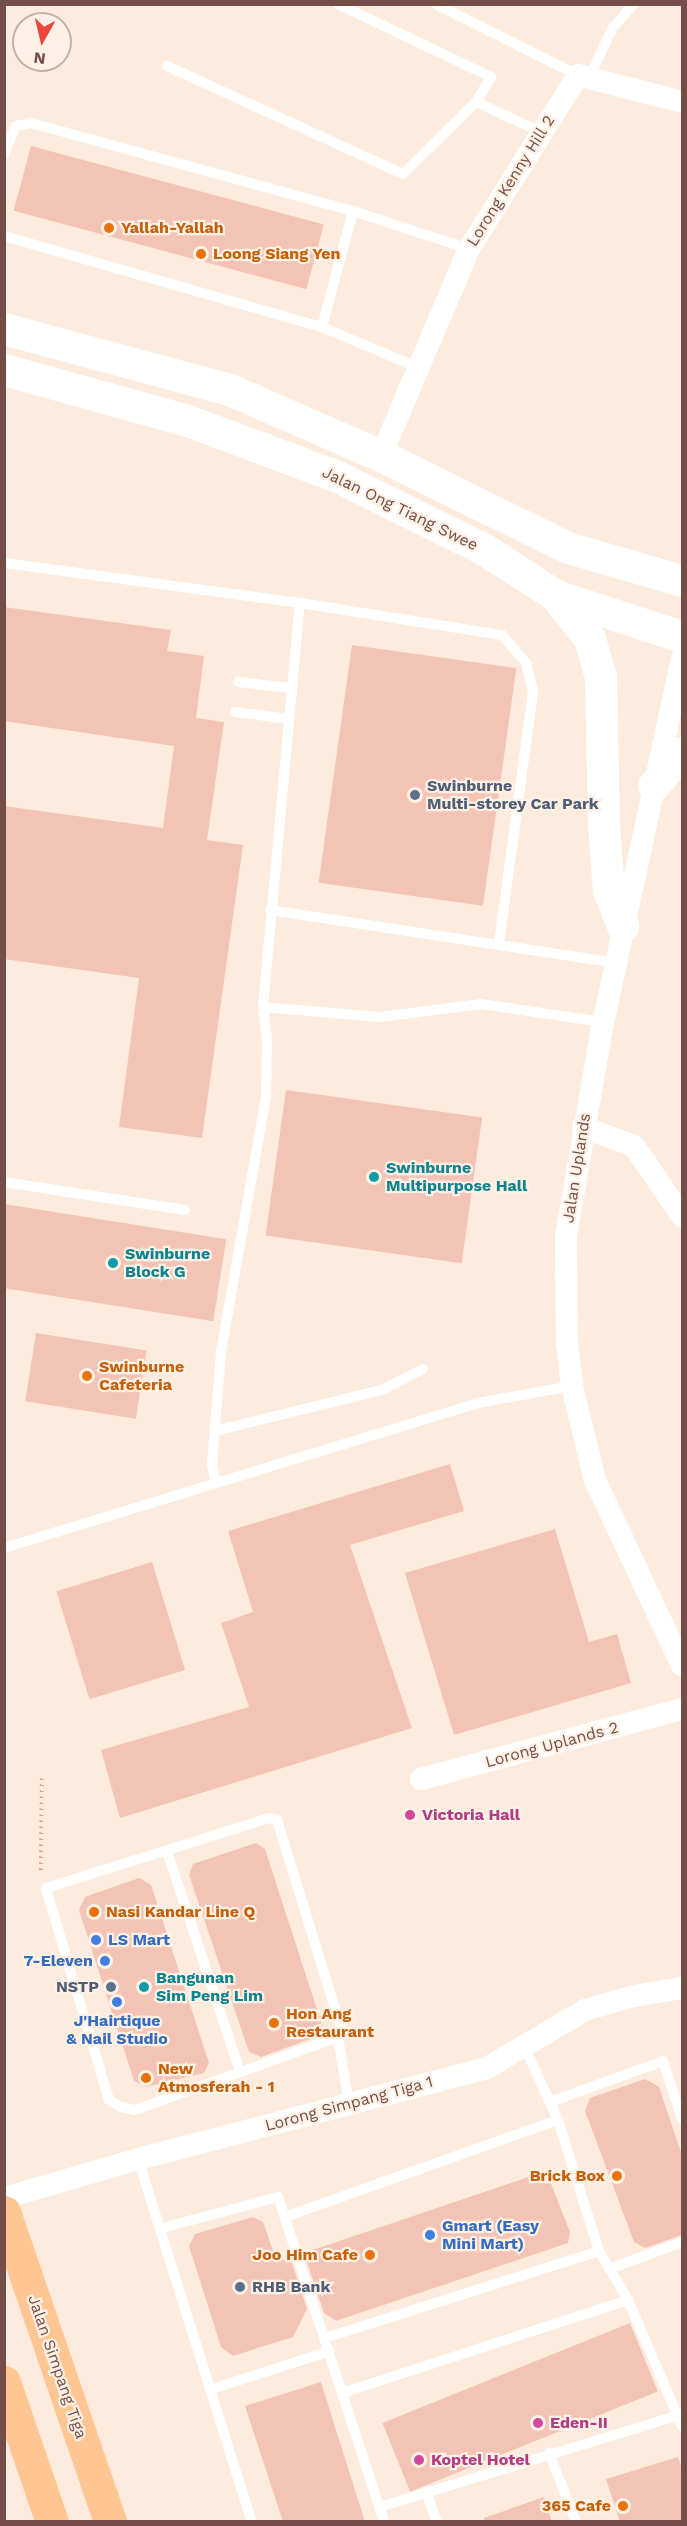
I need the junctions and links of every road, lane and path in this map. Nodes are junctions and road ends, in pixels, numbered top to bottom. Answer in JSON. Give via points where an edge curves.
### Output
{"nodes":[{"id":1,"x":338,"y":4,"type":"edge"},
{"id":2,"x":436,"y":4,"type":"edge"},
{"id":3,"x":634,"y":4,"type":"edge"},
{"id":4,"x":167,"y":66,"type":"dead end"},
{"id":5,"x":584,"y":76,"type":"junction"},
{"id":6,"x":476,"y":102,"type":"junction"},
{"id":7,"x":682,"y":102,"type":"edge"},
{"id":8,"x":542,"y":132,"type":"junction"},
{"id":9,"x":4,"y":155,"type":"edge"},
{"id":10,"x":353,"y":211,"type":"junction"},
{"id":11,"x":4,"y":236,"type":"edge"},
{"id":12,"x":469,"y":249,"type":"junction"},
{"id":13,"x":322,"y":327,"type":"junction"},
{"id":14,"x":4,"y":329,"type":"edge"},
{"id":15,"x":419,"y":368,"type":"junction"},
{"id":16,"x":4,"y":370,"type":"edge"},
{"id":17,"x":381,"y":456,"type":"junction"},
{"id":18,"x":4,"y":563,"type":"edge"},
{"id":19,"x":682,"y":581,"type":"edge"},
{"id":20,"x":556,"y":596,"type":"junction"},
{"id":21,"x":300,"y":603,"type":"junction"},
{"id":22,"x":682,"y":637,"type":"edge"},
{"id":23,"x":682,"y":658,"type":"edge"},
{"id":24,"x":238,"y":682,"type":"dead end"},
{"id":25,"x":290,"y":688,"type":"junction"},
{"id":26,"x":235,"y":712,"type":"dead end"},
{"id":27,"x":289,"y":719,"type":"junction"},
{"id":28,"x":682,"y":753,"type":"edge"},
{"id":29,"x":654,"y":786,"type":"junction"},
{"id":30,"x":270,"y":910,"type":"junction"},
{"id":31,"x":623,"y":926,"type":"junction"},
{"id":32,"x":499,"y":944,"type":"junction"},
{"id":33,"x":615,"y":963,"type":"junction"},
{"id":34,"x":263,"y":1007,"type":"junction"},
{"id":35,"x":603,"y":1022,"type":"junction"},
{"id":36,"x":584,"y":1127,"type":"junction"},
{"id":37,"x":4,"y":1182,"type":"edge"},
{"id":38,"x":185,"y":1210,"type":"dead end"},
{"id":39,"x":682,"y":1215,"type":"edge"},
{"id":40,"x":423,"y":1369,"type":"dead end"},
{"id":41,"x":572,"y":1386,"type":"junction"},
{"id":42,"x":215,"y":1431,"type":"junction"},
{"id":43,"x":215,"y":1482,"type":"junction"},
{"id":44,"x":4,"y":1548,"type":"edge"},
{"id":45,"x":682,"y":1666,"type":"edge"},
{"id":46,"x":682,"y":1709,"type":"edge"},
{"id":47,"x":42,"y":1774,"type":"dead end"},
{"id":48,"x":421,"y":1779,"type":"dead end"},
{"id":49,"x":167,"y":1851,"type":"junction"},
{"id":50,"x":46,"y":1888,"type":"junction"},
{"id":51,"x":682,"y":1988,"type":"edge"},
{"id":52,"x":338,"y":2037,"type":"junction"},
{"id":53,"x":525,"y":2048,"type":"junction"},
{"id":54,"x":240,"y":2072,"type":"junction"},
{"id":55,"x":550,"y":2102,"type":"junction"},
{"id":56,"x":349,"y":2105,"type":"junction"},
{"id":57,"x":558,"y":2120,"type":"junction"},
{"id":58,"x":682,"y":2120,"type":"edge"},
{"id":59,"x":138,"y":2159,"type":"junction"},
{"id":60,"x":4,"y":2198,"type":"edge"},
{"id":61,"x":4,"y":2212,"type":"edge"},
{"id":62,"x":285,"y":2217,"type":"junction"},
{"id":63,"x":162,"y":2228,"type":"junction"},
{"id":64,"x":682,"y":2242,"type":"edge"},
{"id":65,"x":599,"y":2251,"type":"junction"},
{"id":66,"x":609,"y":2269,"type":"junction"},
{"id":67,"x":628,"y":2300,"type":"junction"},
{"id":68,"x":325,"y":2338,"type":"junction"},
{"id":69,"x":330,"y":2351,"type":"junction"},
{"id":70,"x":4,"y":2382,"type":"edge"},
{"id":71,"x":212,"y":2389,"type":"junction"},
{"id":72,"x":342,"y":2393,"type":"junction"},
{"id":73,"x":681,"y":2420,"type":"edge"},
{"id":74,"x":549,"y":2453,"type":"junction"},
{"id":75,"x":426,"y":2492,"type":"junction"},
{"id":76,"x":380,"y":2507,"type":"junction"},
{"id":77,"x":52,"y":2522,"type":"edge"},
{"id":78,"x":110,"y":2522,"type":"edge"},
{"id":79,"x":252,"y":2522,"type":"edge"},
{"id":80,"x":384,"y":2522,"type":"edge"},
{"id":81,"x":437,"y":2522,"type":"edge"},
{"id":82,"x":576,"y":2522,"type":"edge"}],
"edges":[{"from":1,"to":6,"type":"lane","via":[[491,77]]},
{"from":2,"to":5,"type":"lane"},
{"from":3,"to":5,"type":"lane","via":[[612,29]]},
{"from":4,"to":6,"type":"lane","via":[[404,174]]},
{"from":5,"to":7,"type":"street"},
{"from":5,"to":8,"type":"street","name":"Lorong Kenny Hill 2"},
{"from":6,"to":8,"type":"lane"},
{"from":8,"to":12,"type":"street","name":"Lorong Kenny Hill 2"},
{"from":9,"to":10,"type":"lane","via":[[16,126],[31,123]]},
{"from":10,"to":12,"type":"lane"},
{"from":10,"to":13,"type":"lane"},
{"from":11,"to":13,"type":"lane"},
{"from":12,"to":15,"type":"street","name":"Lorong Kenny Hill 2"},
{"from":13,"to":15,"type":"lane"},
{"from":14,"to":17,"type":"main road","via":[[230,390]]},
{"from":15,"to":17,"type":"street","name":"Lorong Kenny Hill 2"},
{"from":16,"to":20,"type":"main road","name":"Jalan Ong Tiang Swee","via":[[188,422],[338,477],[485,550]]},
{"from":17,"to":19,"type":"main road","via":[[568,548]]},
{"from":18,"to":21,"type":"lane"},
{"from":20,"to":22,"type":"main road","name":"Jalan Ong Tiang Swee"},
{"from":20,"to":31,"type":"main road","via":[[591,639],[601,677],[609,891]]},
{"from":21,"to":25,"type":"lane"},
{"from":21,"to":32,"type":"lane","via":[[502,635],[526,663],[533,692]]},
{"from":23,"to":29,"type":"street","name":"Jalan Uplands"},
{"from":24,"to":25,"type":"lane"},
{"from":25,"to":27,"type":"lane"},
{"from":26,"to":27,"type":"lane"},
{"from":27,"to":30,"type":"lane"},
{"from":28,"to":29,"type":"main road"},
{"from":29,"to":31,"type":"street","name":"Jalan Uplands"},
{"from":30,"to":32,"type":"lane"},
{"from":30,"to":34,"type":"lane"},
{"from":31,"to":33,"type":"street","name":"Jalan Uplands"},
{"from":32,"to":33,"type":"lane"},
{"from":33,"to":35,"type":"street","name":"Jalan Uplands"},
{"from":34,"to":35,"type":"lane","via":[[381,1017],[481,1004]]},
{"from":34,"to":42,"type":"lane","via":[[266,1096],[221,1352]]},
{"from":35,"to":36,"type":"street","name":"Jalan Uplands"},
{"from":36,"to":39,"type":"street","via":[[634,1146]]},
{"from":36,"to":41,"type":"street","name":"Jalan Uplands","via":[[566,1236],[567,1343]]},
{"from":37,"to":38,"type":"lane"},
{"from":40,"to":42,"type":"lane","via":[[382,1390]]},
{"from":41,"to":43,"type":"lane","via":[[478,1403]]},
{"from":41,"to":45,"type":"street","name":"Jalan Uplands","via":[[595,1480]]},
{"from":42,"to":43,"type":"lane"},
{"from":43,"to":44,"type":"lane"},
{"from":46,"to":48,"type":"street","name":"Lorong Uplands 2"},
{"from":47,"to":50,"type":"path","via":[[40,1866]]},
{"from":49,"to":50,"type":"lane"},
{"from":49,"to":52,"type":"lane","via":[[269,1818],[277,1820],[342,2031]]},
{"from":49,"to":54,"type":"lane"},
{"from":50,"to":54,"type":"lane","via":[[109,2100],[135,2110]]},
{"from":51,"to":53,"type":"street","name":"Lorong Simpang Tiga 1","via":[[585,2010]]},
{"from":52,"to":54,"type":"lane"},
{"from":52,"to":56,"type":"lane"},
{"from":53,"to":55,"type":"lane"},
{"from":53,"to":56,"type":"street","name":"Lorong Simpang Tiga 1","via":[[487,2068]]},
{"from":55,"to":57,"type":"lane"},
{"from":55,"to":58,"type":"lane","via":[[663,2061]]},
{"from":56,"to":59,"type":"street","name":"Lorong Simpang Tiga 1"},
{"from":57,"to":62,"type":"lane"},
{"from":57,"to":65,"type":"lane"},
{"from":59,"to":60,"type":"street","name":"Lorong Simpang Tiga 1"},
{"from":59,"to":63,"type":"lane"},
{"from":61,"to":78,"type":"main road","name":"Jalan Simpang Tiga"},
{"from":62,"to":63,"type":"lane","via":[[278,2197]]},
{"from":62,"to":68,"type":"lane"},
{"from":63,"to":71,"type":"lane"},
{"from":64,"to":66,"type":"lane"},
{"from":65,"to":66,"type":"lane"},
{"from":65,"to":68,"type":"lane"},
{"from":66,"to":67,"type":"lane"},
{"from":67,"to":72,"type":"lane"},
{"from":67,"to":73,"type":"lane"},
{"from":68,"to":69,"type":"lane"},
{"from":69,"to":71,"type":"lane"},
{"from":69,"to":72,"type":"lane"},
{"from":70,"to":77,"type":"main road"},
{"from":71,"to":79,"type":"lane"},
{"from":72,"to":76,"type":"lane"},
{"from":73,"to":74,"type":"lane"},
{"from":74,"to":75,"type":"lane"},
{"from":74,"to":82,"type":"lane"},
{"from":75,"to":76,"type":"lane"},
{"from":75,"to":81,"type":"lane"},
{"from":76,"to":80,"type":"lane"}]}
